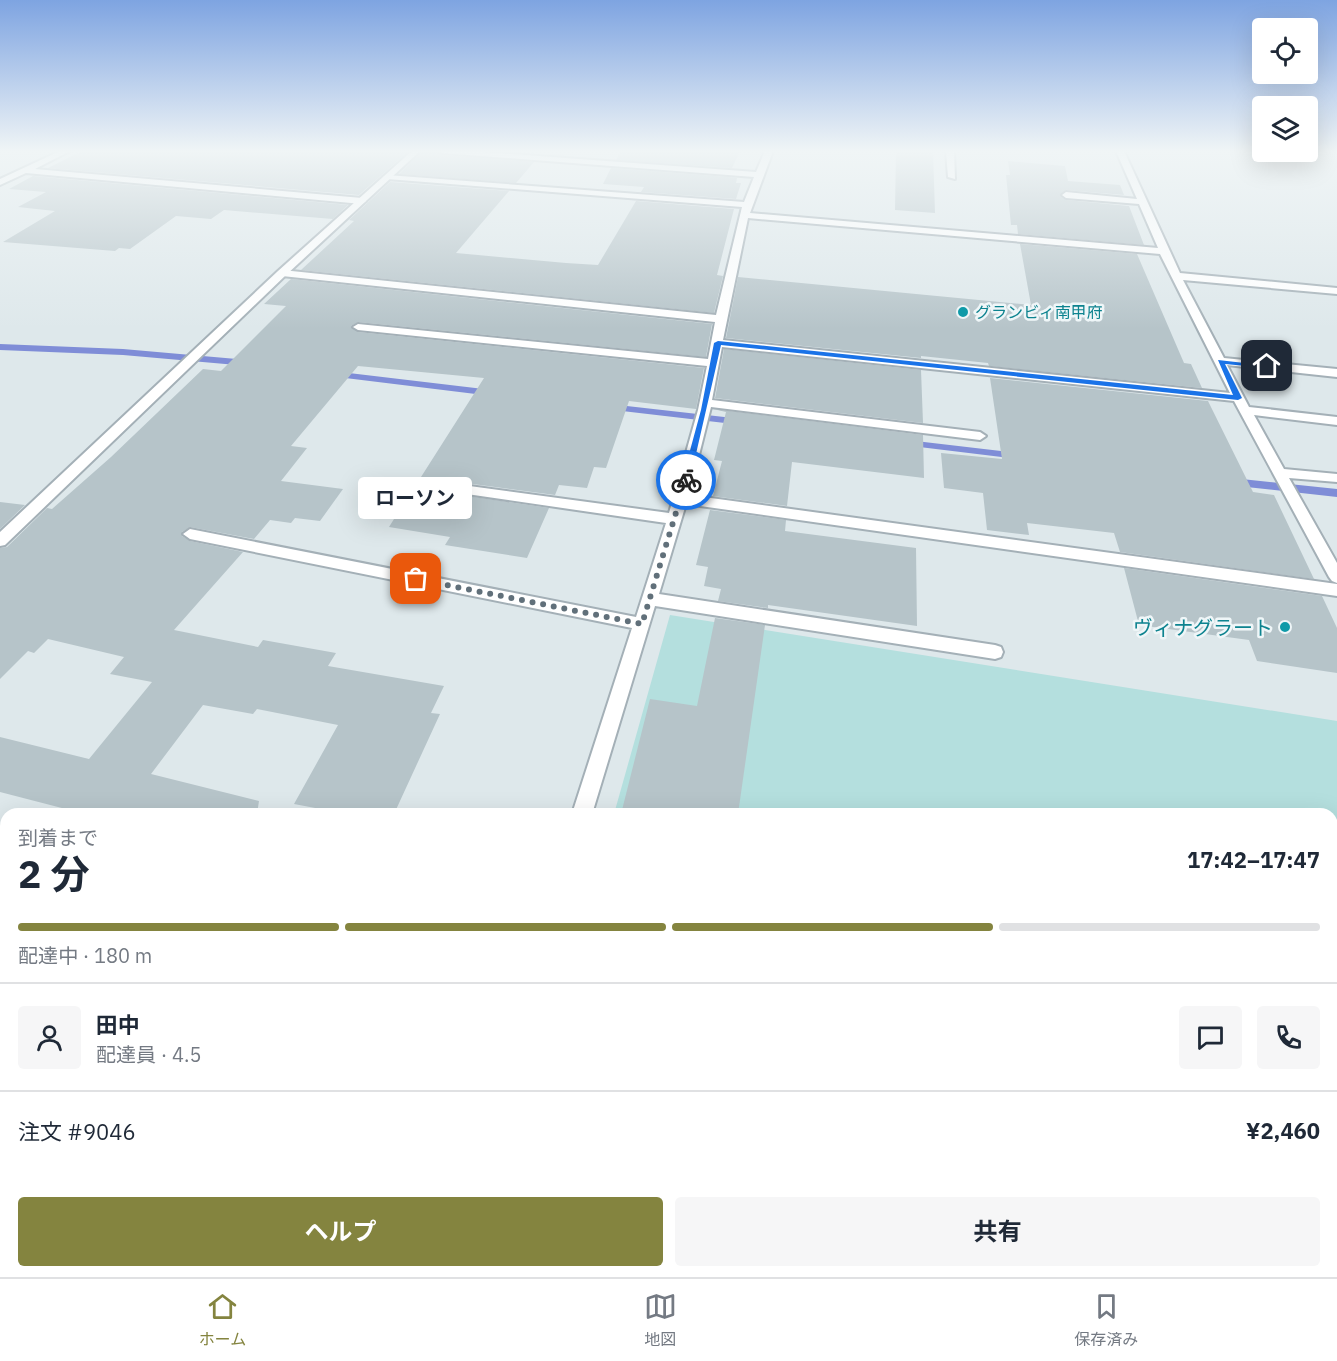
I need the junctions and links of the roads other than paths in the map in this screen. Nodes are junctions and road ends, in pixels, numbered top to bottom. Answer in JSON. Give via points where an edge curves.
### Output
{"nodes":[{"id":1,"x":746,"y":210,"type":"edge"},
{"id":2,"x":351,"y":211,"type":"edge"},
{"id":3,"x":752,"y":211,"type":"edge"},
{"id":4,"x":1145,"y":211,"type":"edge"},
{"id":5,"x":1164,"y":251,"type":"junction"},
{"id":6,"x":282,"y":273,"type":"junction"},
{"id":7,"x":1177,"y":276,"type":"junction"},
{"id":8,"x":1337,"y":291,"type":"edge"},
{"id":9,"x":722,"y":319,"type":"junction"},
{"id":10,"x":358,"y":327,"type":"dead end"},
{"id":11,"x":718,"y":343,"type":"junction"},
{"id":12,"x":1221,"y":362,"type":"junction"},
{"id":13,"x":714,"y":363,"type":"junction"},
{"id":14,"x":1337,"y":373,"type":"edge"},
{"id":15,"x":1238,"y":398,"type":"junction"},
{"id":16,"x":705,"y":406,"type":"junction"},
{"id":17,"x":1248,"y":411,"type":"junction"},
{"id":18,"x":1337,"y":421,"type":"edge"},
{"id":19,"x":980,"y":436,"type":"dead end"},
{"id":20,"x":1282,"y":476,"type":"junction"},
{"id":21,"x":1337,"y":478,"type":"edge"},
{"id":22,"x":418,"y":483,"type":"dead end"},
{"id":23,"x":681,"y":499,"type":"junction"},
{"id":24,"x":675,"y":519,"type":"junction"},
{"id":25,"x":190,"y":534,"type":"dead end"},
{"id":26,"x":0,"y":541,"type":"edge"},
{"id":27,"x":1337,"y":577,"type":"edge"},
{"id":28,"x":1337,"y":590,"type":"edge"},
{"id":29,"x":650,"y":599,"type":"junction"},
{"id":30,"x":642,"y":624,"type":"junction"},
{"id":31,"x":995,"y":652,"type":"dead end"},
{"id":32,"x":584,"y":808,"type":"edge"}],
"edges":[{"from":1,"to":9,"type":"street"},
{"from":2,"to":6,"type":"street"},
{"from":3,"to":5,"type":"street"},
{"from":4,"to":5,"type":"street"},
{"from":5,"to":7,"type":"street"},
{"from":6,"to":9,"type":"street"},
{"from":6,"to":26,"type":"street"},
{"from":7,"to":8,"type":"street"},
{"from":7,"to":12,"type":"street"},
{"from":9,"to":11,"type":"street"},
{"from":10,"to":13,"type":"street"},
{"from":11,"to":13,"type":"street"},
{"from":11,"to":15,"type":"street"},
{"from":12,"to":14,"type":"street"},
{"from":12,"to":15,"type":"street"},
{"from":13,"to":16,"type":"street"},
{"from":15,"to":17,"type":"street"},
{"from":16,"to":19,"type":"street"},
{"from":16,"to":23,"type":"street"},
{"from":17,"to":18,"type":"street"},
{"from":17,"to":20,"type":"street"},
{"from":20,"to":21,"type":"street"},
{"from":20,"to":27,"type":"street"},
{"from":22,"to":24,"type":"street"},
{"from":23,"to":24,"type":"street"},
{"from":23,"to":28,"type":"street"},
{"from":24,"to":29,"type":"street"},
{"from":25,"to":30,"type":"street"},
{"from":29,"to":30,"type":"street"},
{"from":29,"to":31,"type":"street"},
{"from":30,"to":32,"type":"street"}]}
